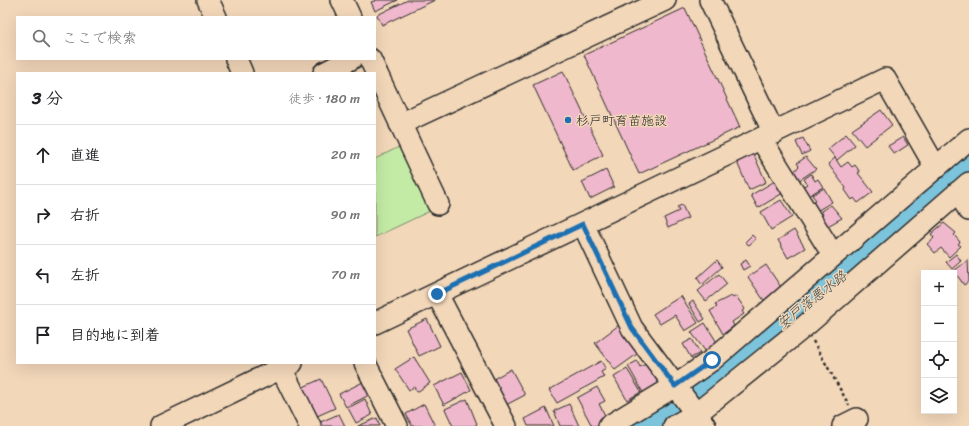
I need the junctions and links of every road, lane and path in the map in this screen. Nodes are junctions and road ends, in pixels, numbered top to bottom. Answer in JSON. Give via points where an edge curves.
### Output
{"nodes":[{"id":1,"x":208,"y":0,"type":"edge"},
{"id":2,"x":342,"y":0,"type":"edge"},
{"id":3,"x":665,"y":0,"type":"edge"},
{"id":4,"x":710,"y":0,"type":"edge"},
{"id":5,"x":216,"y":16,"type":"edge"},
{"id":6,"x":350,"y":16,"type":"edge"},
{"id":7,"x":236,"y":60,"type":"edge"},
{"id":8,"x":349,"y":60,"type":"edge"},
{"id":9,"x":370,"y":60,"type":"edge"},
{"id":10,"x":242,"y":72,"type":"edge"},
{"id":11,"x":326,"y":72,"type":"edge"},
{"id":12,"x":376,"y":72,"type":"edge"},
{"id":13,"x":376,"y":72,"type":"edge"},
{"id":14,"x":400,"y":124,"type":"junction"},
{"id":15,"x":768,"y":136,"type":"junction"},
{"id":16,"x":969,"y":139,"type":"edge"},
{"id":17,"x":936,"y":168,"type":"junction"},
{"id":18,"x":964,"y":187,"type":"edge"},
{"id":19,"x":438,"y":204,"type":"dead end"},
{"id":20,"x":969,"y":210,"type":"edge"},
{"id":21,"x":583,"y":224,"type":"junction"},
{"id":22,"x":833,"y":255,"type":"junction"},
{"id":23,"x":437,"y":294,"type":"junction"},
{"id":24,"x":376,"y":323,"type":"edge"},
{"id":25,"x":805,"y":326,"type":"junction"},
{"id":26,"x":366,"y":364,"type":"edge"},
{"id":27,"x":287,"y":366,"type":"edge"},
{"id":28,"x":677,"y":388,"type":"junction"},
{"id":29,"x":697,"y":416,"type":"edge"},
{"id":30,"x":850,"y":422,"type":"edge"},
{"id":31,"x":161,"y":426,"type":"edge"},
{"id":32,"x":310,"y":426,"type":"edge"},
{"id":33,"x":397,"y":426,"type":"edge"},
{"id":34,"x":506,"y":426,"type":"edge"},
{"id":35,"x":609,"y":426,"type":"edge"},
{"id":36,"x":674,"y":426,"type":"edge"}],
"edges":[{"from":1,"to":5,"type":"street"},
{"from":2,"to":6,"type":"street"},
{"from":3,"to":14,"type":"street"},
{"from":4,"to":15,"type":"street"},
{"from":7,"to":10,"type":"street"},
{"from":8,"to":11,"type":"street"},
{"from":9,"to":13,"type":"street"},
{"from":12,"to":14,"type":"street"},
{"from":14,"to":19,"type":"street"},
{"from":15,"to":17,"type":"street","via":[[885,79]]},
{"from":15,"to":21,"type":"street"},
{"from":15,"to":22,"type":"street"},
{"from":16,"to":17,"type":"street"},
{"from":17,"to":22,"type":"street"},
{"from":18,"to":20,"type":"street"},
{"from":18,"to":25,"type":"street"},
{"from":21,"to":23,"type":"street"},
{"from":21,"to":28,"type":"street","via":[[632,328]]},
{"from":22,"to":28,"type":"street"},
{"from":23,"to":24,"type":"street"},
{"from":23,"to":34,"type":"street"},
{"from":25,"to":29,"type":"street"},
{"from":25,"to":30,"type":"path"},
{"from":26,"to":33,"type":"street"},
{"from":27,"to":31,"type":"street"},
{"from":27,"to":32,"type":"street"},
{"from":28,"to":29,"type":"street"},
{"from":28,"to":35,"type":"street"},
{"from":29,"to":36,"type":"street"}]}
